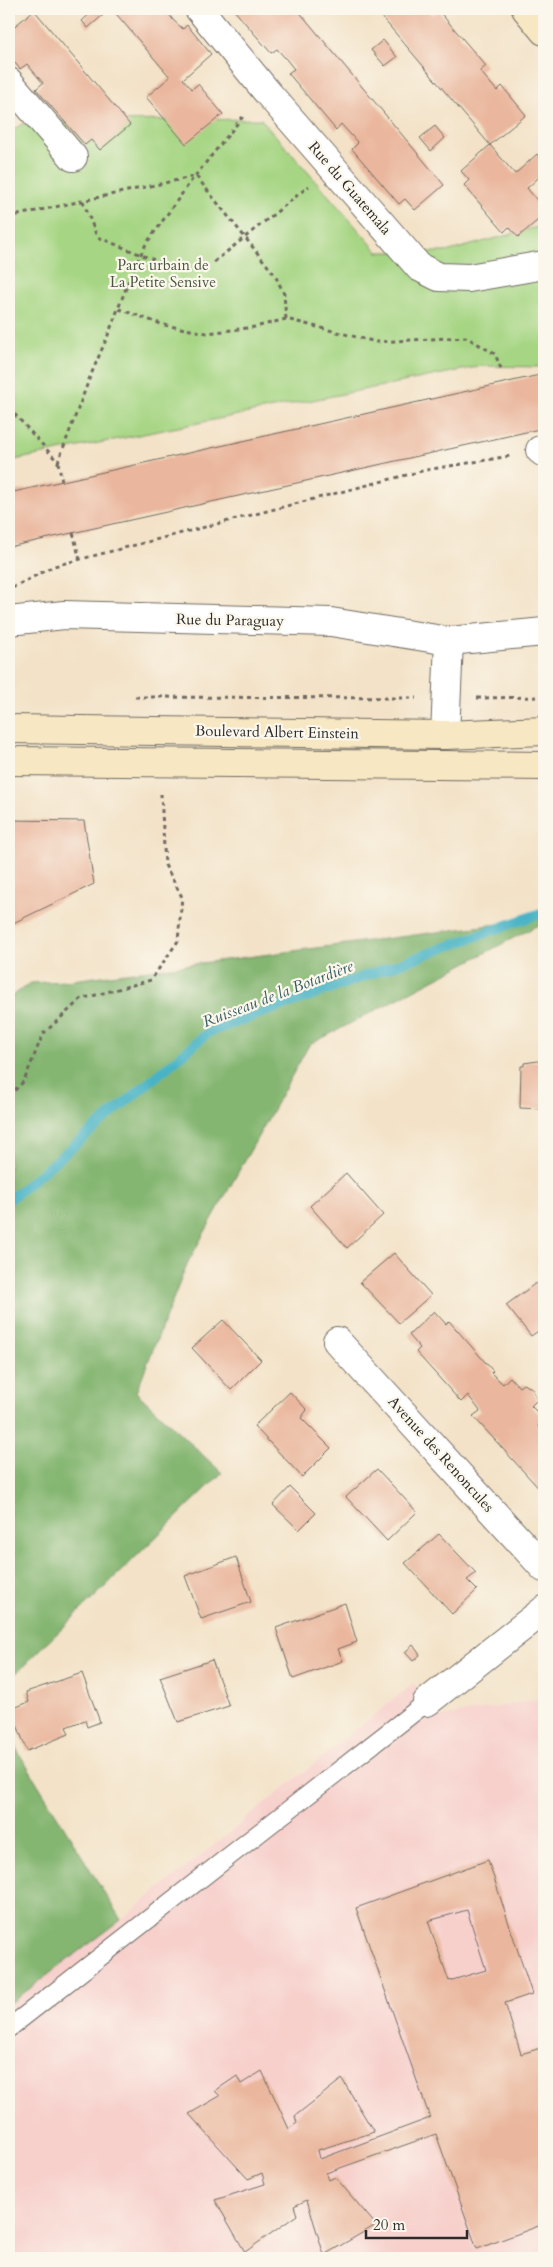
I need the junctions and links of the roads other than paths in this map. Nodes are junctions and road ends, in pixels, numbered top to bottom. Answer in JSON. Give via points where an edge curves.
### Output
{"nodes":[{"id":1,"x":199,"y":9,"type":"edge"},
{"id":2,"x":526,"y":9,"type":"edge"},
{"id":3,"x":544,"y":30,"type":"edge"},
{"id":4,"x":9,"y":82,"type":"edge"},
{"id":5,"x":73,"y":157,"type":"dead end"},
{"id":6,"x":544,"y":265,"type":"edge"},
{"id":7,"x":9,"y":622,"type":"edge"},
{"id":8,"x":544,"y":632,"type":"edge"},
{"id":9,"x":449,"y":641,"type":"junction"},
{"id":10,"x":9,"y":728,"type":"edge"},
{"id":11,"x":544,"y":731,"type":"edge"},
{"id":12,"x":445,"y":735,"type":"junction"},
{"id":13,"x":9,"y":761,"type":"edge"},
{"id":14,"x":544,"y":766,"type":"edge"},
{"id":15,"x":337,"y":1340,"type":"dead end"},
{"id":16,"x":544,"y":1568,"type":"edge"},
{"id":17,"x":544,"y":1610,"type":"edge"},
{"id":18,"x":427,"y":1702,"type":"joint"},
{"id":19,"x":9,"y":2028,"type":"edge"}],
"edges":[{"from":1,"to":6,"type":"street","name":"Rue du Guatemala","via":[[419,267],[439,277],[469,278]]},
{"from":2,"to":3,"type":"main road"},
{"from":4,"to":5,"type":"street"},
{"from":7,"to":9,"type":"street","name":"Rue du Paraguay","via":[[64,615],[331,622]]},
{"from":8,"to":9,"type":"street","name":"Rue du Paraguay"},
{"from":9,"to":12,"type":"street"},
{"from":10,"to":12,"type":"main road","name":"Boulevard Albert Einstein"},
{"from":11,"to":12,"type":"main road","name":"Boulevard Albert Einstein"},
{"from":13,"to":14,"type":"main road","name":"Boulevard Albert Einstein"},
{"from":15,"to":16,"type":"street","name":"Avenue des Renoncules"},
{"from":17,"to":18,"type":"street"},
{"from":18,"to":19,"type":"lane"}]}
